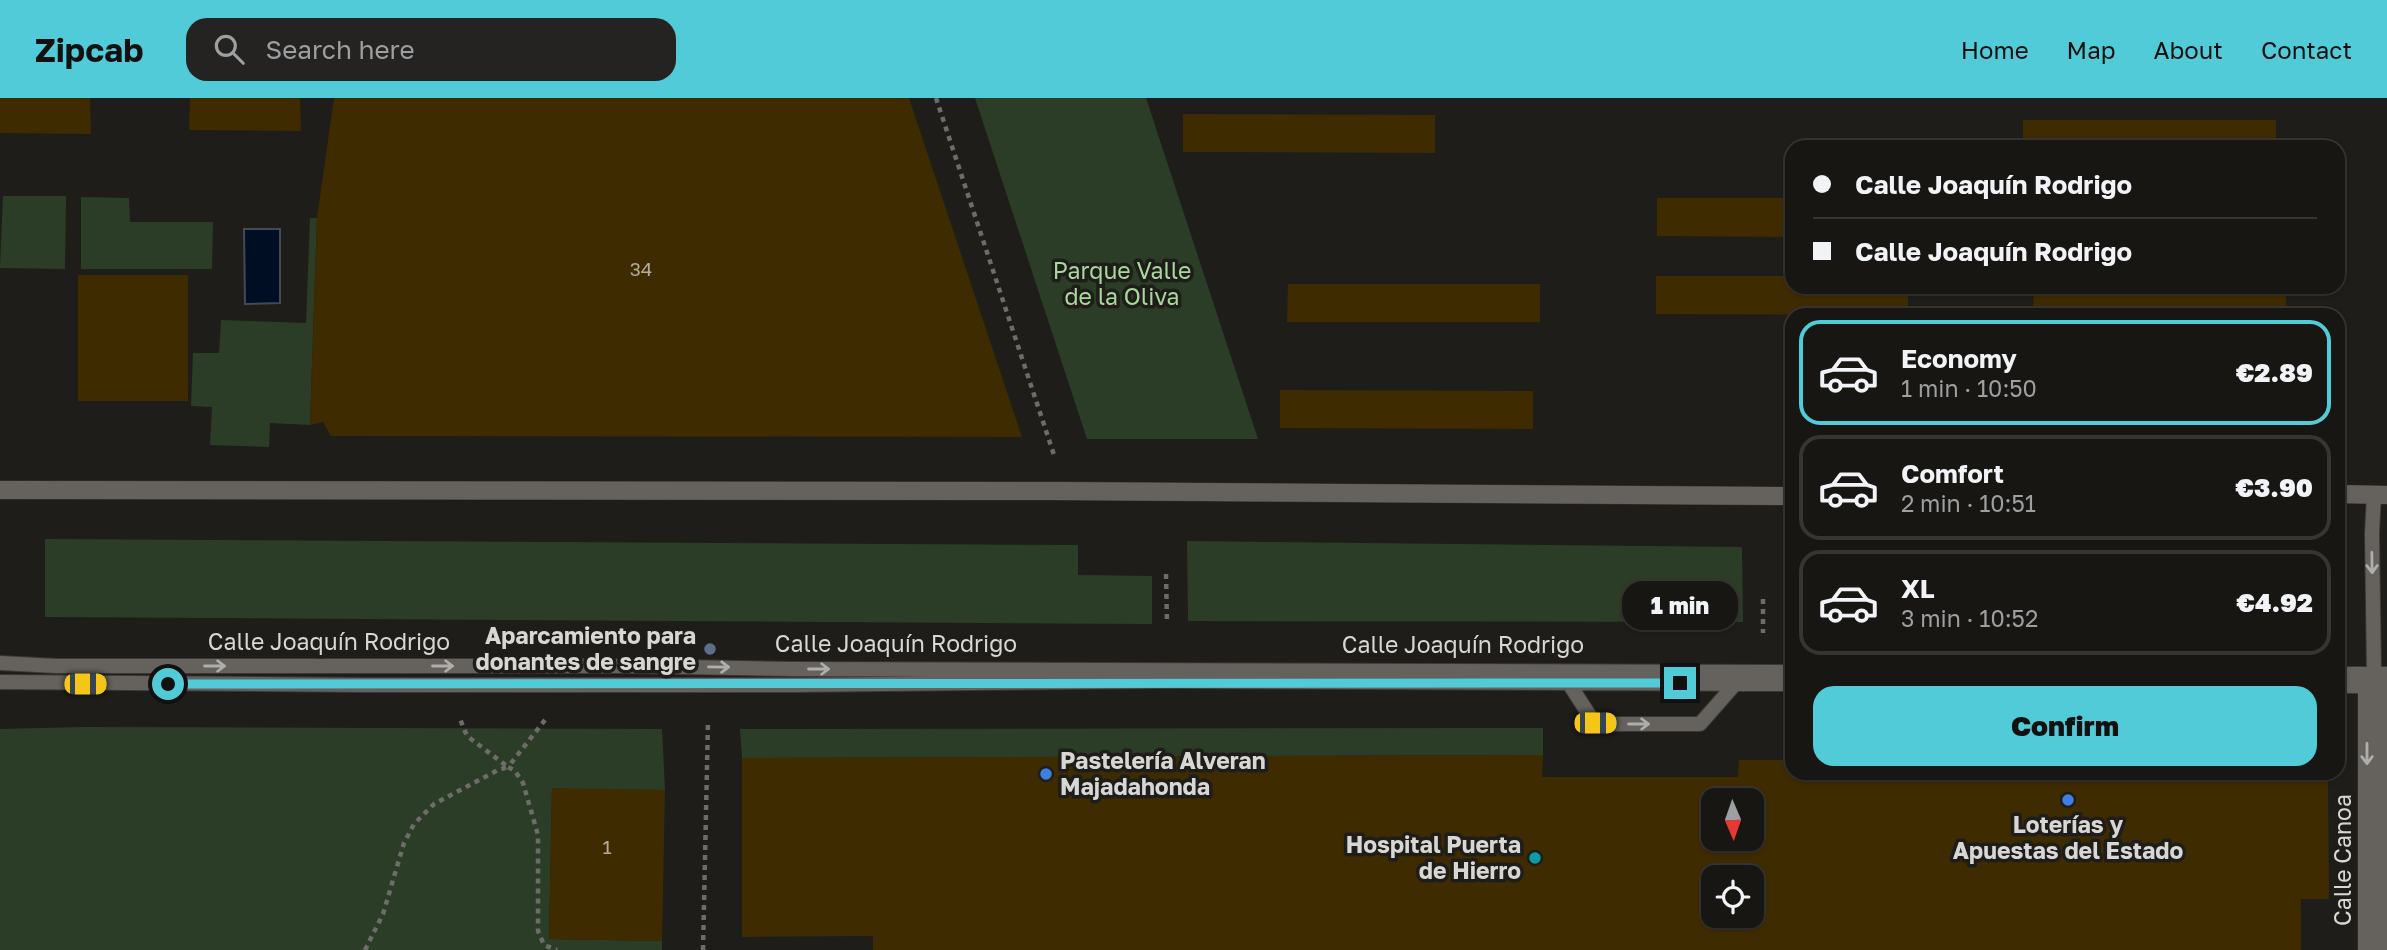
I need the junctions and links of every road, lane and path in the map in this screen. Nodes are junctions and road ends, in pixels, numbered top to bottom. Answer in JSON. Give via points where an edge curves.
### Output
{"nodes":[{"id":1,"x":936,"y":98,"type":"edge"},
{"id":2,"x":1055,"y":458,"type":"dead end"},
{"id":3,"x":0,"y":490,"type":"edge"},
{"id":4,"x":2345,"y":494,"type":"edge"},
{"id":5,"x":2380,"y":495,"type":"edge"},
{"id":6,"x":1785,"y":496,"type":"edge"},
{"id":7,"x":1166,"y":574,"type":"dead end"},
{"id":8,"x":1763,"y":600,"type":"dead end"},
{"id":9,"x":1167,"y":623,"type":"dead end"},
{"id":10,"x":1763,"y":633,"type":"dead end"},
{"id":11,"x":0,"y":663,"type":"edge"},
{"id":12,"x":1785,"y":672,"type":"edge"},
{"id":13,"x":2345,"y":675,"type":"edge"},
{"id":14,"x":2380,"y":681,"type":"edge"},
{"id":15,"x":0,"y":682,"type":"edge"},
{"id":16,"x":1568,"y":682,"type":"junction"},
{"id":17,"x":1736,"y":683,"type":"junction"},
{"id":18,"x":1785,"y":684,"type":"edge"},
{"id":19,"x":2345,"y":685,"type":"edge"},
{"id":20,"x":460,"y":719,"type":"dead end"},
{"id":21,"x":545,"y":720,"type":"dead end"},
{"id":22,"x":708,"y":721,"type":"dead end"},
{"id":23,"x":508,"y":767,"type":"junction"},
{"id":24,"x":365,"y":950,"type":"edge"},
{"id":25,"x":557,"y":950,"type":"edge"},
{"id":26,"x":703,"y":950,"type":"edge"},
{"id":27,"x":2367,"y":950,"type":"edge"},
{"id":28,"x":2381,"y":950,"type":"edge"}],
"edges":[{"from":1,"to":2,"type":"path"},
{"from":3,"to":6,"type":"street"},
{"from":4,"to":5,"type":"street"},
{"from":5,"to":14,"type":"lane","one_way":true,"via":[[2372,533]]},
{"from":7,"to":9,"type":"path"},
{"from":8,"to":10,"type":"path"},
{"from":11,"to":12,"type":"lane","name":"Calle Joaquín Rodrigo","one_way":true},
{"from":13,"to":14,"type":"lane"},
{"from":14,"to":19,"type":"lane"},
{"from":14,"to":27,"type":"street","name":"Calle Canoa","one_way":true},
{"from":14,"to":28,"type":"street","name":"Calle Canoa"},
{"from":15,"to":16,"type":"lane","name":"Calle Joaquín Rodrigo"},
{"from":16,"to":17,"type":"lane","name":"Calle Joaquín Rodrigo"},
{"from":16,"to":17,"type":"lane","one_way":true,"via":[[1595,723],[1687,724],[1700,724]]},
{"from":17,"to":18,"type":"lane","name":"Calle Joaquín Rodrigo"},
{"from":20,"to":23,"type":"path","via":[[467,736]]},
{"from":21,"to":23,"type":"path"},
{"from":22,"to":26,"type":"path"},
{"from":23,"to":24,"type":"path","via":[[434,804],[414,824],[395,868],[383,914]]},
{"from":23,"to":25,"type":"path","via":[[523,783],[537,835],[538,931],[544,946]]}]}
